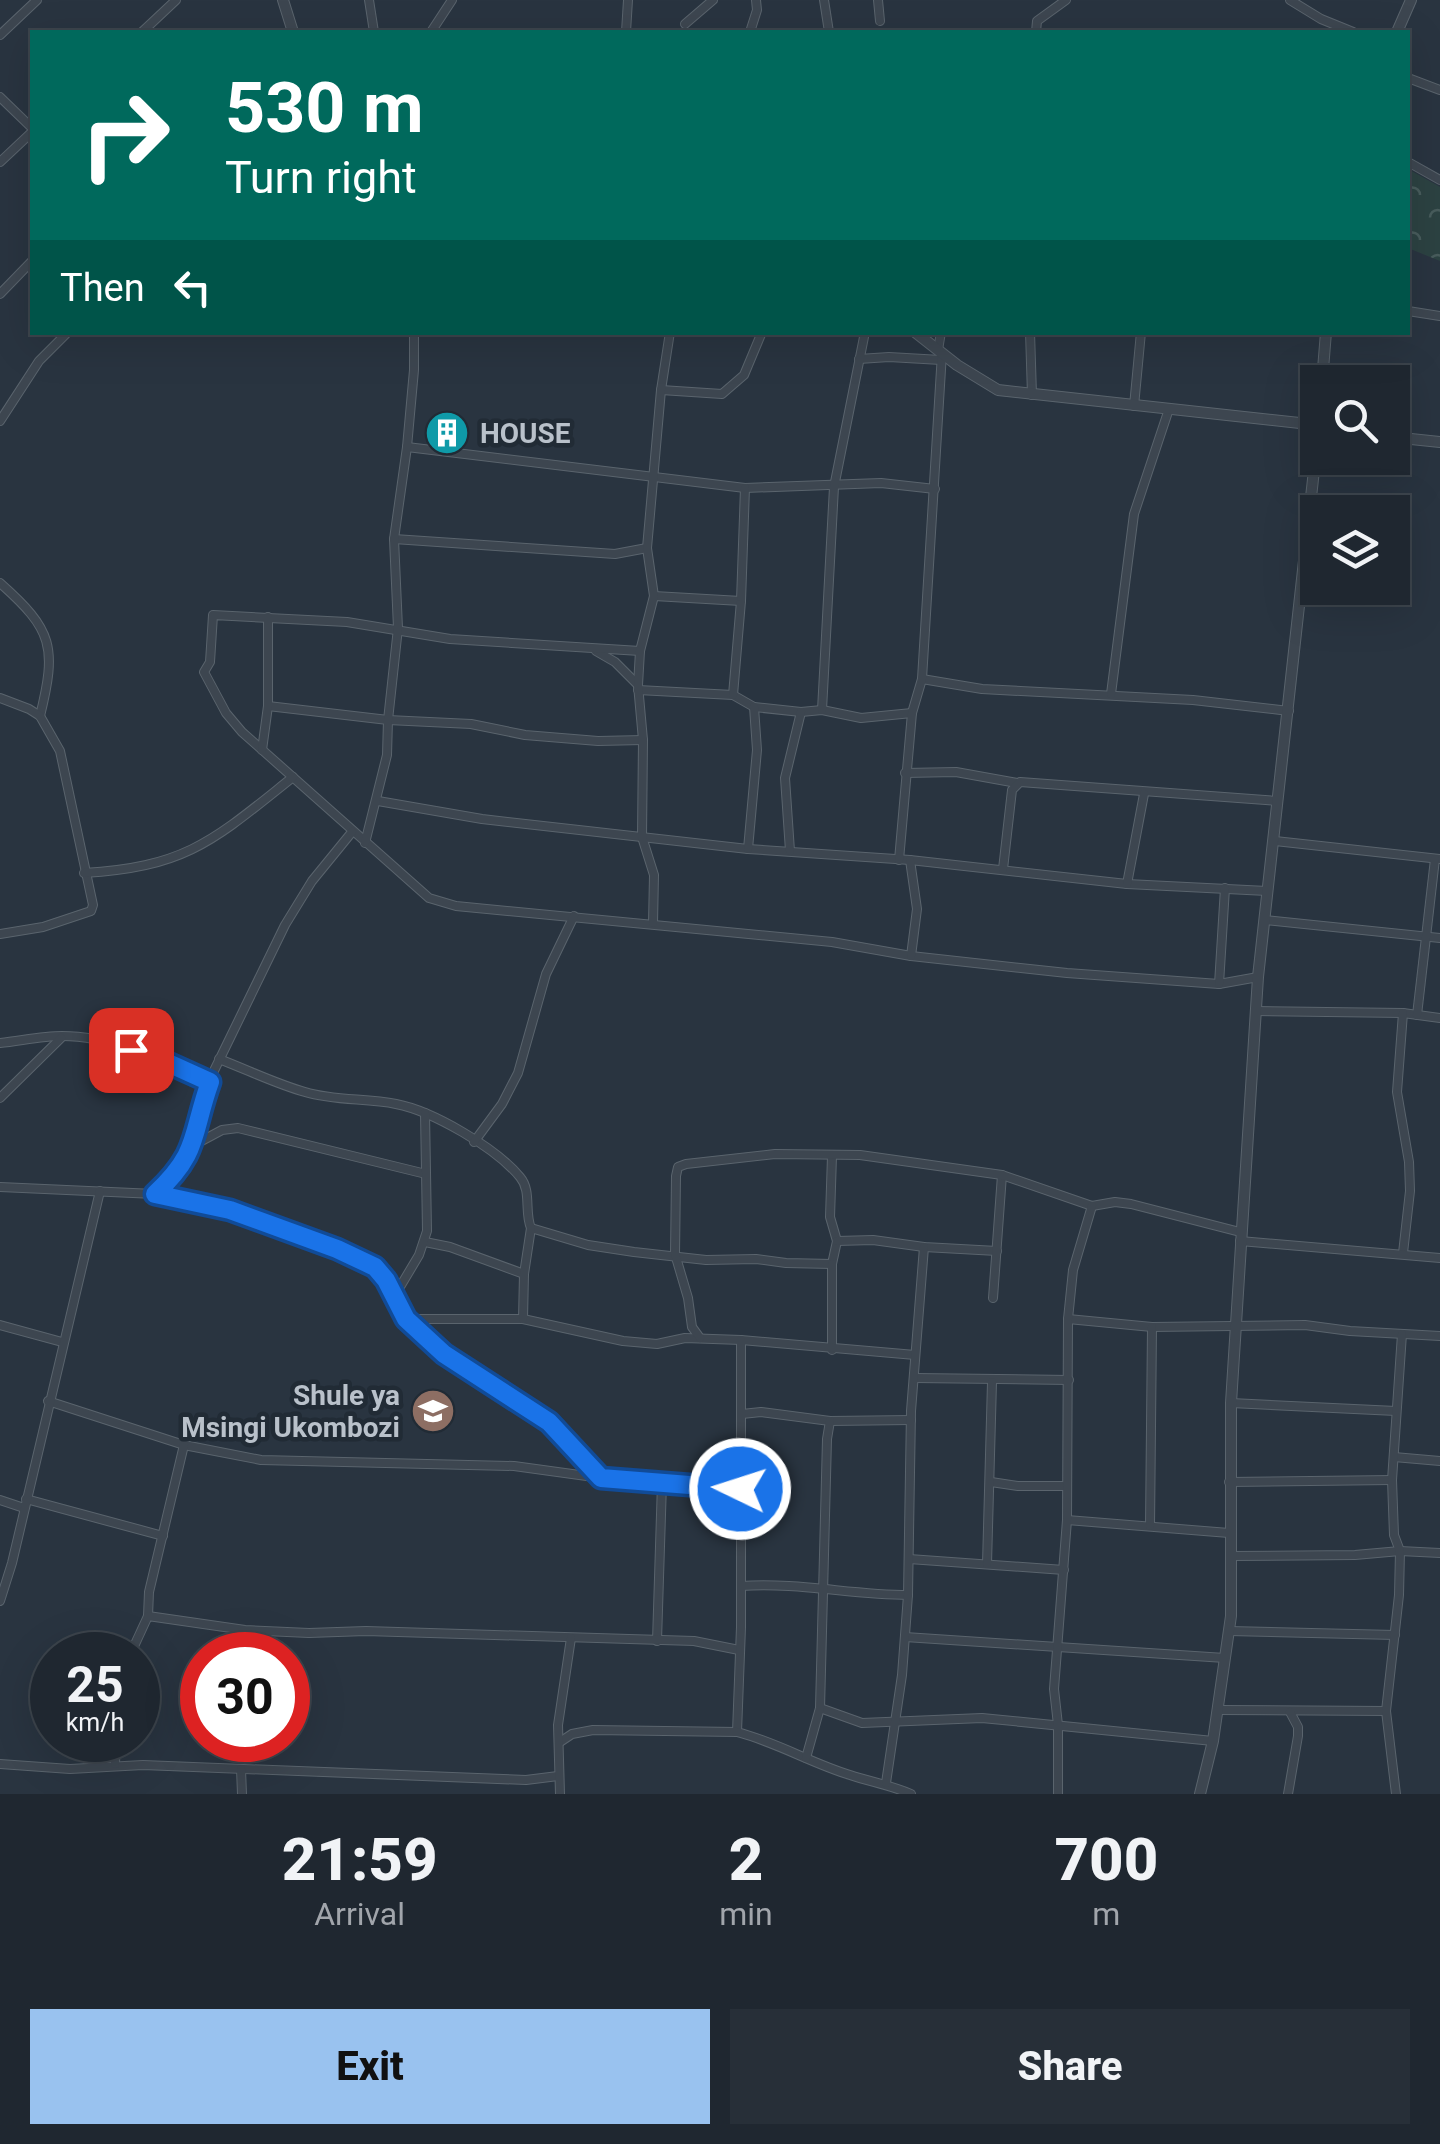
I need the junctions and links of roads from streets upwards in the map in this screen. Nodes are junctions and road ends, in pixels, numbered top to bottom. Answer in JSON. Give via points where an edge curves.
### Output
{"nodes":[{"id":1,"x":37,"y":0,"type":"edge"},
{"id":2,"x":176,"y":0,"type":"edge"},
{"id":3,"x":282,"y":0,"type":"edge"},
{"id":4,"x":369,"y":0,"type":"edge"},
{"id":5,"x":452,"y":0,"type":"edge"},
{"id":6,"x":713,"y":0,"type":"edge"},
{"id":7,"x":756,"y":0,"type":"edge"},
{"id":8,"x":824,"y":0,"type":"edge"},
{"id":9,"x":878,"y":0,"type":"edge"},
{"id":10,"x":1066,"y":0,"type":"edge"},
{"id":11,"x":1290,"y":0,"type":"edge"},
{"id":12,"x":1411,"y":0,"type":"edge"},
{"id":13,"x":625,"y":1,"type":"edge"},
{"id":14,"x":880,"y":21,"type":"dead end"},
{"id":15,"x":684,"y":24,"type":"dead end"},
{"id":16,"x":144,"y":30,"type":"edge"},
{"id":17,"x":292,"y":30,"type":"edge"},
{"id":18,"x":374,"y":30,"type":"edge"},
{"id":19,"x":432,"y":30,"type":"edge"},
{"id":20,"x":626,"y":30,"type":"edge"},
{"id":21,"x":751,"y":30,"type":"edge"},
{"id":22,"x":829,"y":30,"type":"edge"},
{"id":23,"x":1036,"y":30,"type":"edge"},
{"id":24,"x":1347,"y":30,"type":"edge"},
{"id":25,"x":1397,"y":30,"type":"edge"},
{"id":26,"x":0,"y":35,"type":"edge"},
{"id":27,"x":1410,"y":79,"type":"edge"},
{"id":28,"x":1440,"y":90,"type":"edge"},
{"id":29,"x":0,"y":97,"type":"edge"},
{"id":30,"x":30,"y":128,"type":"edge"},
{"id":31,"x":30,"y":132,"type":"edge"},
{"id":32,"x":0,"y":162,"type":"edge"},
{"id":33,"x":1410,"y":163,"type":"edge"},
{"id":34,"x":1440,"y":180,"type":"edge"},
{"id":35,"x":30,"y":264,"type":"edge"},
{"id":36,"x":0,"y":294,"type":"edge"},
{"id":37,"x":1410,"y":311,"type":"edge"},
{"id":38,"x":1440,"y":316,"type":"edge"},
{"id":39,"x":65,"y":335,"type":"edge"},
{"id":40,"x":414,"y":335,"type":"edge"},
{"id":41,"x":670,"y":335,"type":"edge"},
{"id":42,"x":761,"y":335,"type":"edge"},
{"id":43,"x":865,"y":335,"type":"edge"},
{"id":44,"x":918,"y":335,"type":"edge"},
{"id":45,"x":941,"y":335,"type":"edge"},
{"id":46,"x":1030,"y":335,"type":"edge"},
{"id":47,"x":1141,"y":335,"type":"edge"},
{"id":48,"x":1326,"y":335,"type":"edge"},
{"id":49,"x":940,"y":354,"type":"junction"},
{"id":50,"x":859,"y":359,"type":"junction"},
{"id":51,"x":1323,"y":365,"type":"edge"},
{"id":52,"x":662,"y":390,"type":"junction"},
{"id":53,"x":1032,"y":395,"type":"junction"},
{"id":54,"x":1134,"y":406,"type":"junction"},
{"id":55,"x":1169,"y":409,"type":"junction"},
{"id":56,"x":0,"y":421,"type":"edge"},
{"id":57,"x":1300,"y":423,"type":"edge"},
{"id":58,"x":1410,"y":439,"type":"edge"},
{"id":59,"x":1440,"y":442,"type":"edge"},
{"id":60,"x":407,"y":447,"type":"junction"},
{"id":61,"x":654,"y":475,"type":"junction"},
{"id":62,"x":1314,"y":475,"type":"edge"},
{"id":63,"x":834,"y":487,"type":"junction"},
{"id":64,"x":746,"y":488,"type":"junction"},
{"id":65,"x":936,"y":488,"type":"junction"},
{"id":66,"x":394,"y":539,"type":"junction"},
{"id":67,"x":647,"y":548,"type":"junction"},
{"id":68,"x":0,"y":582,"type":"edge"},
{"id":69,"x":654,"y":596,"type":"junction"},
{"id":70,"x":742,"y":601,"type":"junction"},
{"id":71,"x":268,"y":616,"type":"junction"},
{"id":72,"x":398,"y":628,"type":"junction"},
{"id":73,"x":582,"y":648,"type":"junction"},
{"id":74,"x":640,"y":651,"type":"junction"},
{"id":75,"x":922,"y":679,"type":"junction"},
{"id":76,"x":638,"y":687,"type":"junction"},
{"id":77,"x":1111,"y":694,"type":"junction"},
{"id":78,"x":733,"y":695,"type":"junction"},
{"id":79,"x":0,"y":698,"type":"edge"},
{"id":80,"x":268,"y":706,"type":"junction"},
{"id":81,"x":754,"y":707,"type":"junction"},
{"id":82,"x":822,"y":710,"type":"junction"},
{"id":83,"x":1290,"y":711,"type":"junction"},
{"id":84,"x":801,"y":712,"type":"junction"},
{"id":85,"x":912,"y":713,"type":"junction"},
{"id":86,"x":40,"y":716,"type":"junction"},
{"id":87,"x":388,"y":720,"type":"junction"},
{"id":88,"x":643,"y":740,"type":"junction"},
{"id":89,"x":262,"y":750,"type":"junction"},
{"id":90,"x":905,"y":773,"type":"junction"},
{"id":91,"x":293,"y":777,"type":"junction"},
{"id":92,"x":1017,"y":783,"type":"junction"},
{"id":93,"x":1144,"y":794,"type":"junction"},
{"id":94,"x":378,"y":801,"type":"junction"},
{"id":95,"x":1278,"y":801,"type":"junction"},
{"id":96,"x":352,"y":832,"type":"junction"},
{"id":97,"x":642,"y":838,"type":"junction"},
{"id":98,"x":1275,"y":841,"type":"junction"},
{"id":99,"x":365,"y":843,"type":"junction"},
{"id":100,"x":748,"y":849,"type":"junction"},
{"id":101,"x":790,"y":851,"type":"junction"},
{"id":102,"x":1437,"y":859,"type":"edge"},
{"id":103,"x":899,"y":860,"type":"junction"},
{"id":104,"x":910,"y":860,"type":"junction"},
{"id":105,"x":1003,"y":868,"type":"junction"},
{"id":106,"x":84,"y":873,"type":"junction"},
{"id":107,"x":1127,"y":884,"type":"junction"},
{"id":108,"x":1224,"y":888,"type":"junction"},
{"id":109,"x":1267,"y":891,"type":"junction"},
{"id":110,"x":574,"y":916,"type":"junction"},
{"id":111,"x":1265,"y":920,"type":"junction"},
{"id":112,"x":654,"y":923,"type":"junction"},
{"id":113,"x":0,"y":933,"type":"edge"},
{"id":114,"x":1425,"y":937,"type":"junction"},
{"id":115,"x":1440,"y":938,"type":"edge"},
{"id":116,"x":912,"y":956,"type":"junction"},
{"id":117,"x":1258,"y":976,"type":"junction"},
{"id":118,"x":1219,"y":984,"type":"junction"},
{"id":119,"x":1256,"y":1011,"type":"junction"},
{"id":120,"x":1402,"y":1013,"type":"junction"},
{"id":121,"x":1418,"y":1015,"type":"junction"},
{"id":122,"x":1440,"y":1018,"type":"edge"},
{"id":123,"x":63,"y":1036,"type":"junction"},
{"id":124,"x":0,"y":1043,"type":"edge"},
{"id":125,"x":220,"y":1058,"type":"junction"},
{"id":126,"x":210,"y":1082,"type":"junction"},
{"id":127,"x":0,"y":1098,"type":"edge"},
{"id":128,"x":426,"y":1112,"type":"junction"},
{"id":129,"x":474,"y":1142,"type":"junction"},
{"id":130,"x":193,"y":1145,"type":"junction"},
{"id":131,"x":832,"y":1156,"type":"junction"},
{"id":132,"x":426,"y":1174,"type":"junction"},
{"id":133,"x":1002,"y":1175,"type":"junction"},
{"id":134,"x":0,"y":1186,"type":"edge"},
{"id":135,"x":100,"y":1192,"type":"junction"},
{"id":136,"x":155,"y":1194,"type":"junction"},
{"id":137,"x":1092,"y":1206,"type":"junction"},
{"id":138,"x":531,"y":1228,"type":"junction"},
{"id":139,"x":1240,"y":1237,"type":"junction"},
{"id":140,"x":836,"y":1241,"type":"junction"},
{"id":141,"x":425,"y":1242,"type":"junction"},
{"id":142,"x":924,"y":1247,"type":"junction"},
{"id":143,"x":997,"y":1251,"type":"junction"},
{"id":144,"x":1403,"y":1252,"type":"junction"},
{"id":145,"x":675,"y":1254,"type":"junction"},
{"id":146,"x":1440,"y":1258,"type":"edge"},
{"id":147,"x":832,"y":1264,"type":"junction"},
{"id":148,"x":524,"y":1274,"type":"junction"},
{"id":149,"x":394,"y":1297,"type":"junction"},
{"id":150,"x":993,"y":1298,"type":"dead end"},
{"id":151,"x":406,"y":1319,"type":"junction"},
{"id":152,"x":523,"y":1319,"type":"junction"},
{"id":153,"x":1068,"y":1319,"type":"junction"},
{"id":154,"x":1235,"y":1325,"type":"junction"},
{"id":155,"x":0,"y":1326,"type":"edge"},
{"id":156,"x":1152,"y":1327,"type":"junction"},
{"id":157,"x":1402,"y":1334,"type":"junction"},
{"id":158,"x":1440,"y":1336,"type":"edge"},
{"id":159,"x":700,"y":1338,"type":"junction"},
{"id":160,"x":742,"y":1340,"type":"junction"},
{"id":161,"x":62,"y":1342,"type":"junction"},
{"id":162,"x":832,"y":1350,"type":"junction"},
{"id":163,"x":915,"y":1355,"type":"junction"},
{"id":164,"x":914,"y":1378,"type":"junction"},
{"id":165,"x":1068,"y":1380,"type":"junction"},
{"id":166,"x":992,"y":1382,"type":"junction"},
{"id":167,"x":48,"y":1401,"type":"junction"},
{"id":168,"x":1231,"y":1403,"type":"junction"},
{"id":169,"x":1396,"y":1410,"type":"junction"},
{"id":170,"x":742,"y":1414,"type":"junction"},
{"id":171,"x":911,"y":1420,"type":"junction"},
{"id":172,"x":830,"y":1421,"type":"junction"},
{"id":173,"x":184,"y":1445,"type":"junction"},
{"id":174,"x":1394,"y":1457,"type":"junction"},
{"id":175,"x":1440,"y":1461,"type":"edge"},
{"id":176,"x":601,"y":1478,"type":"junction"},
{"id":177,"x":1392,"y":1480,"type":"junction"},
{"id":178,"x":991,"y":1482,"type":"junction"},
{"id":179,"x":1229,"y":1482,"type":"junction"},
{"id":180,"x":662,"y":1483,"type":"junction"},
{"id":181,"x":1066,"y":1486,"type":"junction"},
{"id":182,"x":740,"y":1489,"type":"junction"},
{"id":183,"x":0,"y":1500,"type":"edge"},
{"id":184,"x":25,"y":1504,"type":"junction"},
{"id":185,"x":1067,"y":1520,"type":"junction"},
{"id":186,"x":1150,"y":1526,"type":"junction"},
{"id":187,"x":1229,"y":1533,"type":"junction"},
{"id":188,"x":163,"y":1536,"type":"junction"},
{"id":189,"x":1400,"y":1551,"type":"junction"},
{"id":190,"x":1440,"y":1554,"type":"edge"},
{"id":191,"x":1230,"y":1556,"type":"junction"},
{"id":192,"x":0,"y":1559,"type":"edge"},
{"id":193,"x":909,"y":1560,"type":"junction"},
{"id":194,"x":12,"y":1562,"type":"junction"},
{"id":195,"x":987,"y":1564,"type":"junction"},
{"id":196,"x":1064,"y":1570,"type":"junction"},
{"id":197,"x":742,"y":1586,"type":"junction"},
{"id":198,"x":822,"y":1590,"type":"junction"},
{"id":199,"x":908,"y":1595,"type":"junction"},
{"id":200,"x":0,"y":1601,"type":"edge"},
{"id":201,"x":148,"y":1616,"type":"junction"},
{"id":202,"x":1229,"y":1631,"type":"junction"},
{"id":203,"x":141,"y":1632,"type":"edge"},
{"id":204,"x":1395,"y":1635,"type":"junction"},
{"id":205,"x":905,"y":1637,"type":"junction"},
{"id":206,"x":571,"y":1638,"type":"junction"},
{"id":207,"x":656,"y":1641,"type":"junction"},
{"id":208,"x":1056,"y":1647,"type":"junction"},
{"id":209,"x":739,"y":1650,"type":"junction"},
{"id":210,"x":1224,"y":1658,"type":"junction"},
{"id":211,"x":820,"y":1708,"type":"junction"},
{"id":212,"x":1218,"y":1710,"type":"junction"},
{"id":213,"x":1386,"y":1711,"type":"junction"},
{"id":214,"x":1290,"y":1712,"type":"junction"},
{"id":215,"x":896,"y":1720,"type":"junction"},
{"id":216,"x":1058,"y":1725,"type":"junction"},
{"id":217,"x":737,"y":1732,"type":"junction"},
{"id":218,"x":1213,"y":1740,"type":"junction"},
{"id":219,"x":560,"y":1742,"type":"junction"},
{"id":220,"x":806,"y":1758,"type":"junction"},
{"id":221,"x":0,"y":1764,"type":"edge"},
{"id":222,"x":114,"y":1764,"type":"joint"},
{"id":223,"x":241,"y":1768,"type":"junction"},
{"id":224,"x":558,"y":1776,"type":"junction"},
{"id":225,"x":886,"y":1783,"type":"junction"},
{"id":226,"x":242,"y":1794,"type":"edge"},
{"id":227,"x":560,"y":1794,"type":"edge"},
{"id":228,"x":911,"y":1794,"type":"edge"},
{"id":229,"x":1058,"y":1794,"type":"edge"},
{"id":230,"x":1200,"y":1794,"type":"edge"},
{"id":231,"x":1288,"y":1794,"type":"edge"},
{"id":232,"x":1396,"y":1794,"type":"edge"}],
"edges":[{"from":1,"to":26,"type":"street"},
{"from":2,"to":16,"type":"street"},
{"from":3,"to":17,"type":"street"},
{"from":4,"to":18,"type":"street"},
{"from":5,"to":19,"type":"street"},
{"from":6,"to":15,"type":"street"},
{"from":7,"to":21,"type":"street"},
{"from":8,"to":22,"type":"street"},
{"from":9,"to":14,"type":"street"},
{"from":10,"to":23,"type":"street","via":[[1037,21]]},
{"from":11,"to":24,"type":"street"},
{"from":12,"to":25,"type":"street"},
{"from":13,"to":20,"type":"street"},
{"from":27,"to":28,"type":"street"},
{"from":29,"to":30,"type":"street"},
{"from":31,"to":32,"type":"street"},
{"from":33,"to":34,"type":"street"},
{"from":35,"to":36,"type":"street"},
{"from":37,"to":38,"type":"street"},
{"from":39,"to":56,"type":"street"},
{"from":40,"to":60,"type":"street"},
{"from":41,"to":52,"type":"street"},
{"from":42,"to":52,"type":"street","via":[[744,375],[722,394]]},
{"from":43,"to":50,"type":"street"},
{"from":44,"to":49,"type":"street"},
{"from":45,"to":49,"type":"street"},
{"from":46,"to":53,"type":"street"},
{"from":47,"to":54,"type":"street"},
{"from":48,"to":51,"type":"street"},
{"from":49,"to":50,"type":"street"},
{"from":49,"to":53,"type":"street","via":[[986,385]]},
{"from":49,"to":65,"type":"street"},
{"from":50,"to":63,"type":"street"},
{"from":52,"to":61,"type":"street"},
{"from":53,"to":54,"type":"street"},
{"from":54,"to":55,"type":"street"},
{"from":55,"to":57,"type":"street"},
{"from":55,"to":77,"type":"street","via":[[1134,514]]},
{"from":58,"to":59,"type":"street"},
{"from":60,"to":61,"type":"street"},
{"from":60,"to":66,"type":"street"},
{"from":61,"to":64,"type":"street"},
{"from":61,"to":67,"type":"street"},
{"from":62,"to":83,"type":"street"},
{"from":63,"to":64,"type":"street"},
{"from":63,"to":65,"type":"street","via":[[882,482]]},
{"from":63,"to":82,"type":"street"},
{"from":64,"to":70,"type":"street"},
{"from":65,"to":75,"type":"street"},
{"from":66,"to":67,"type":"street","via":[[615,554]]},
{"from":66,"to":72,"type":"street"},
{"from":67,"to":69,"type":"street"},
{"from":68,"to":86,"type":"street","via":[[46,633]]},
{"from":69,"to":70,"type":"street"},
{"from":69,"to":74,"type":"street"},
{"from":70,"to":78,"type":"street"},
{"from":71,"to":72,"type":"street"},
{"from":71,"to":80,"type":"street"},
{"from":71,"to":89,"type":"street","via":[[213,615],[204,672],[226,713]]},
{"from":72,"to":73,"type":"street","via":[[450,639]]},
{"from":72,"to":87,"type":"street"},
{"from":73,"to":74,"type":"street"},
{"from":73,"to":76,"type":"street","via":[[615,662]]},
{"from":74,"to":76,"type":"street"},
{"from":75,"to":77,"type":"street","via":[[982,690]]},
{"from":75,"to":85,"type":"street"},
{"from":76,"to":78,"type":"street"},
{"from":76,"to":88,"type":"street"},
{"from":77,"to":83,"type":"street"},
{"from":78,"to":81,"type":"street"},
{"from":79,"to":86,"type":"street"},
{"from":80,"to":87,"type":"street"},
{"from":80,"to":89,"type":"street"},
{"from":81,"to":84,"type":"street"},
{"from":81,"to":100,"type":"street"},
{"from":82,"to":84,"type":"street"},
{"from":82,"to":85,"type":"street","via":[[861,718]]},
{"from":83,"to":95,"type":"street"},
{"from":84,"to":101,"type":"street","via":[[785,778]]},
{"from":85,"to":90,"type":"street"},
{"from":86,"to":106,"type":"street","via":[[66,770]]},
{"from":87,"to":88,"type":"street","via":[[598,742]]},
{"from":87,"to":94,"type":"street"},
{"from":88,"to":97,"type":"street"},
{"from":89,"to":91,"type":"street"},
{"from":90,"to":92,"type":"street","via":[[956,772]]},
{"from":90,"to":103,"type":"street"},
{"from":91,"to":96,"type":"street"},
{"from":91,"to":106,"type":"street","via":[[197,849],[145,866]]},
{"from":92,"to":93,"type":"street"},
{"from":92,"to":105,"type":"street"},
{"from":93,"to":95,"type":"street"},
{"from":93,"to":107,"type":"street"},
{"from":94,"to":97,"type":"street"},
{"from":94,"to":99,"type":"street"},
{"from":95,"to":98,"type":"street"},
{"from":96,"to":99,"type":"street"},
{"from":96,"to":125,"type":"street","via":[[285,925]]},
{"from":97,"to":100,"type":"street"},
{"from":97,"to":112,"type":"street","via":[[654,875]]},
{"from":98,"to":102,"type":"street"},
{"from":98,"to":109,"type":"street"},
{"from":99,"to":110,"type":"street","via":[[429,898]]},
{"from":100,"to":101,"type":"street"},
{"from":101,"to":103,"type":"street"},
{"from":102,"to":114,"type":"street"},
{"from":103,"to":104,"type":"street"},
{"from":104,"to":105,"type":"street"},
{"from":104,"to":116,"type":"street","via":[[917,910]]},
{"from":105,"to":107,"type":"street"},
{"from":106,"to":113,"type":"street","via":[[92,911]]},
{"from":107,"to":108,"type":"street"},
{"from":108,"to":109,"type":"street"},
{"from":108,"to":118,"type":"street"},
{"from":109,"to":111,"type":"street"},
{"from":110,"to":112,"type":"street"},
{"from":110,"to":129,"type":"street","via":[[546,974],[518,1072]]},
{"from":111,"to":114,"type":"street"},
{"from":111,"to":117,"type":"street"},
{"from":112,"to":116,"type":"street"},
{"from":114,"to":115,"type":"street"},
{"from":114,"to":121,"type":"street"},
{"from":116,"to":118,"type":"street"},
{"from":117,"to":118,"type":"street"},
{"from":117,"to":119,"type":"street"},
{"from":119,"to":120,"type":"street"},
{"from":119,"to":139,"type":"street"},
{"from":120,"to":121,"type":"street"},
{"from":120,"to":144,"type":"street","via":[[1397,1092],[1410,1191]]},
{"from":121,"to":122,"type":"street"},
{"from":123,"to":124,"type":"street"},
{"from":123,"to":126,"type":"street","via":[[157,1058]]},
{"from":123,"to":127,"type":"street"},
{"from":125,"to":126,"type":"street"},
{"from":125,"to":128,"type":"street","via":[[307,1093]]},
{"from":126,"to":130,"type":"street"},
{"from":128,"to":129,"type":"street"},
{"from":128,"to":132,"type":"street"},
{"from":129,"to":138,"type":"street","via":[[521,1178]]},
{"from":130,"to":132,"type":"street","via":[[238,1128]]},
{"from":130,"to":136,"type":"street"},
{"from":131,"to":133,"type":"street","via":[[860,1154]]},
{"from":131,"to":140,"type":"street"},
{"from":131,"to":145,"type":"street","via":[[762,1155],[682,1165],[674,1191]]},
{"from":132,"to":141,"type":"street"},
{"from":133,"to":137,"type":"street"},
{"from":133,"to":143,"type":"street"},
{"from":134,"to":135,"type":"street"},
{"from":135,"to":136,"type":"street"},
{"from":135,"to":161,"type":"street"},
{"from":136,"to":149,"type":"street","via":[[230,1210],[359,1258],[375,1267]]},
{"from":137,"to":139,"type":"street","via":[[1131,1204]]},
{"from":137,"to":153,"type":"street","via":[[1073,1270]]},
{"from":138,"to":145,"type":"street","via":[[588,1246]]},
{"from":138,"to":148,"type":"street"},
{"from":139,"to":144,"type":"street"},
{"from":139,"to":154,"type":"street"},
{"from":140,"to":142,"type":"street"},
{"from":140,"to":147,"type":"street"},
{"from":141,"to":148,"type":"street"},
{"from":141,"to":149,"type":"street"},
{"from":142,"to":143,"type":"street"},
{"from":142,"to":163,"type":"street"},
{"from":143,"to":150,"type":"street"},
{"from":144,"to":146,"type":"street"},
{"from":145,"to":147,"type":"street"},
{"from":145,"to":159,"type":"street"},
{"from":147,"to":162,"type":"street"},
{"from":148,"to":152,"type":"street"},
{"from":149,"to":151,"type":"street"},
{"from":151,"to":152,"type":"street"},
{"from":151,"to":176,"type":"street","via":[[444,1354],[549,1422]]},
{"from":152,"to":159,"type":"street","via":[[623,1341]]},
{"from":153,"to":156,"type":"street"},
{"from":153,"to":165,"type":"street"},
{"from":154,"to":156,"type":"street"},
{"from":154,"to":157,"type":"street"},
{"from":154,"to":168,"type":"street"},
{"from":155,"to":161,"type":"street"},
{"from":156,"to":186,"type":"street"},
{"from":157,"to":158,"type":"street"},
{"from":157,"to":169,"type":"street"},
{"from":159,"to":160,"type":"street"},
{"from":160,"to":162,"type":"street"},
{"from":160,"to":170,"type":"street"},
{"from":161,"to":167,"type":"street"},
{"from":162,"to":163,"type":"street"},
{"from":163,"to":164,"type":"street"},
{"from":164,"to":166,"type":"street"},
{"from":164,"to":171,"type":"street"},
{"from":165,"to":166,"type":"street"},
{"from":165,"to":181,"type":"street"},
{"from":166,"to":178,"type":"street"},
{"from":167,"to":173,"type":"street"},
{"from":167,"to":184,"type":"street"},
{"from":168,"to":169,"type":"street"},
{"from":168,"to":179,"type":"street"},
{"from":169,"to":174,"type":"street"},
{"from":170,"to":172,"type":"street"},
{"from":170,"to":182,"type":"street"},
{"from":171,"to":172,"type":"street"},
{"from":171,"to":193,"type":"street"},
{"from":172,"to":198,"type":"street"},
{"from":173,"to":176,"type":"street","via":[[261,1460],[514,1466]]},
{"from":173,"to":188,"type":"street"},
{"from":174,"to":175,"type":"street"},
{"from":174,"to":177,"type":"street"},
{"from":176,"to":180,"type":"street"},
{"from":177,"to":179,"type":"street"},
{"from":177,"to":189,"type":"street"},
{"from":178,"to":181,"type":"street"},
{"from":178,"to":195,"type":"street"},
{"from":179,"to":187,"type":"street"},
{"from":180,"to":182,"type":"street"},
{"from":180,"to":207,"type":"street"},
{"from":181,"to":185,"type":"street"},
{"from":182,"to":197,"type":"street"},
{"from":183,"to":184,"type":"street"},
{"from":184,"to":188,"type":"street"},
{"from":184,"to":194,"type":"street"},
{"from":185,"to":186,"type":"street"},
{"from":185,"to":196,"type":"street"},
{"from":186,"to":187,"type":"street"},
{"from":187,"to":191,"type":"street"},
{"from":188,"to":201,"type":"street"},
{"from":189,"to":190,"type":"street"},
{"from":189,"to":191,"type":"street"},
{"from":189,"to":204,"type":"street"},
{"from":191,"to":202,"type":"street"},
{"from":192,"to":194,"type":"street"},
{"from":193,"to":195,"type":"street"},
{"from":193,"to":199,"type":"street"},
{"from":194,"to":200,"type":"street"},
{"from":195,"to":196,"type":"street"},
{"from":196,"to":208,"type":"street"},
{"from":197,"to":198,"type":"street"},
{"from":197,"to":209,"type":"street"},
{"from":198,"to":199,"type":"street"},
{"from":198,"to":211,"type":"street"},
{"from":199,"to":205,"type":"street"},
{"from":201,"to":203,"type":"street"},
{"from":201,"to":206,"type":"street","via":[[260,1630]]},
{"from":202,"to":204,"type":"street"},
{"from":202,"to":210,"type":"street"},
{"from":204,"to":213,"type":"street"},
{"from":205,"to":208,"type":"street"},
{"from":205,"to":215,"type":"street"},
{"from":206,"to":207,"type":"street"},
{"from":206,"to":219,"type":"street"},
{"from":207,"to":209,"type":"street"},
{"from":208,"to":210,"type":"street"},
{"from":208,"to":216,"type":"street"},
{"from":209,"to":217,"type":"street"},
{"from":210,"to":212,"type":"street"},
{"from":211,"to":215,"type":"street","via":[[862,1723]]},
{"from":211,"to":220,"type":"street"},
{"from":212,"to":214,"type":"street"},
{"from":212,"to":218,"type":"street"},
{"from":213,"to":214,"type":"street"},
{"from":213,"to":232,"type":"street"},
{"from":214,"to":231,"type":"street","via":[[1298,1736]]},
{"from":215,"to":216,"type":"street"},
{"from":215,"to":225,"type":"street"},
{"from":216,"to":218,"type":"street"},
{"from":216,"to":229,"type":"street"},
{"from":217,"to":219,"type":"street","via":[[593,1730]]},
{"from":217,"to":220,"type":"street"},
{"from":218,"to":230,"type":"street"},
{"from":219,"to":224,"type":"street"},
{"from":220,"to":225,"type":"street"},
{"from":221,"to":222,"type":"street"},
{"from":222,"to":223,"type":"street"},
{"from":223,"to":224,"type":"street"},
{"from":223,"to":226,"type":"street"},
{"from":224,"to":227,"type":"street"},
{"from":225,"to":228,"type":"street"}]}
